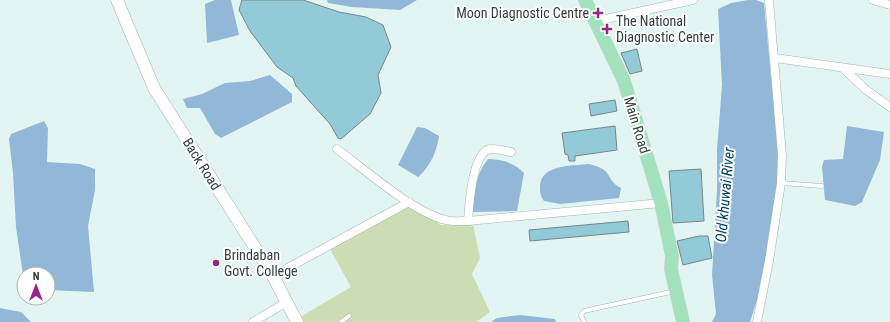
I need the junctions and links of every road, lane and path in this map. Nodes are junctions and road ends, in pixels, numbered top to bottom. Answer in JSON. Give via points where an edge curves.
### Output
{"nodes":[{"id":1,"x":117,"y":0,"type":"edge"},
{"id":2,"x":586,"y":0,"type":"edge"},
{"id":3,"x":693,"y":0,"type":"edge"},
{"id":4,"x":769,"y":0,"type":"edge"},
{"id":5,"x":873,"y":0,"type":"edge"},
{"id":6,"x":890,"y":5,"type":"edge"},
{"id":7,"x":596,"y":21,"type":"junction"},
{"id":8,"x":775,"y":58,"type":"junction"},
{"id":9,"x":843,"y":68,"type":"junction"},
{"id":10,"x":890,"y":74,"type":"edge"},
{"id":11,"x":890,"y":107,"type":"edge"},
{"id":12,"x":337,"y":149,"type":"dead end"},
{"id":13,"x":512,"y":152,"type":"dead end"},
{"id":14,"x":781,"y":183,"type":"junction"},
{"id":15,"x":822,"y":186,"type":"dead end"},
{"id":16,"x":409,"y":202,"type":"junction"},
{"id":17,"x":661,"y":203,"type":"junction"},
{"id":18,"x":468,"y":221,"type":"junction"},
{"id":19,"x":672,"y":256,"type":"junction"},
{"id":20,"x":273,"y":276,"type":"junction"},
{"id":21,"x":677,"y":290,"type":"junction"},
{"id":22,"x":287,"y":302,"type":"junction"},
{"id":23,"x":348,"y":316,"type":"dead end"},
{"id":24,"x":253,"y":322,"type":"edge"},
{"id":25,"x":297,"y":322,"type":"edge"},
{"id":26,"x":340,"y":322,"type":"edge"},
{"id":27,"x":584,"y":322,"type":"edge"},
{"id":28,"x":682,"y":322,"type":"edge"},
{"id":29,"x":690,"y":322,"type":"edge"},
{"id":30,"x":757,"y":322,"type":"edge"}],
"edges":[{"from":1,"to":20,"type":"street","name":"Back Road","via":[[154,88]]},
{"from":2,"to":7,"type":"main road","name":"Main Road"},
{"from":3,"to":7,"type":"street"},
{"from":4,"to":8,"type":"street"},
{"from":5,"to":6,"type":"street"},
{"from":7,"to":17,"type":"main road","name":"Main Road","via":[[624,81]]},
{"from":8,"to":9,"type":"street"},
{"from":8,"to":14,"type":"street","via":[[782,155]]},
{"from":9,"to":10,"type":"street"},
{"from":9,"to":11,"type":"street","via":[[865,89]]},
{"from":12,"to":16,"type":"street"},
{"from":13,"to":18,"type":"street","via":[[489,150],[480,158],[469,197]]},
{"from":14,"to":15,"type":"lane"},
{"from":14,"to":30,"type":"street"},
{"from":16,"to":18,"type":"street","via":[[431,215],[446,220]]},
{"from":16,"to":20,"type":"street"},
{"from":17,"to":18,"type":"street"},
{"from":17,"to":19,"type":"main road","name":"Main Road"},
{"from":19,"to":21,"type":"main road","name":"Main Road","via":[[671,269]]},
{"from":19,"to":29,"type":"main road","name":"Main Road","via":[[679,267]]},
{"from":20,"to":22,"type":"street","name":"Back Road"},
{"from":21,"to":27,"type":"lane","via":[[584,311],[581,315]]},
{"from":21,"to":28,"type":"main road","name":"Main Road"},
{"from":22,"to":24,"type":"street"},
{"from":22,"to":25,"type":"street","name":"Back Road"},
{"from":23,"to":26,"type":"lane"}]}
